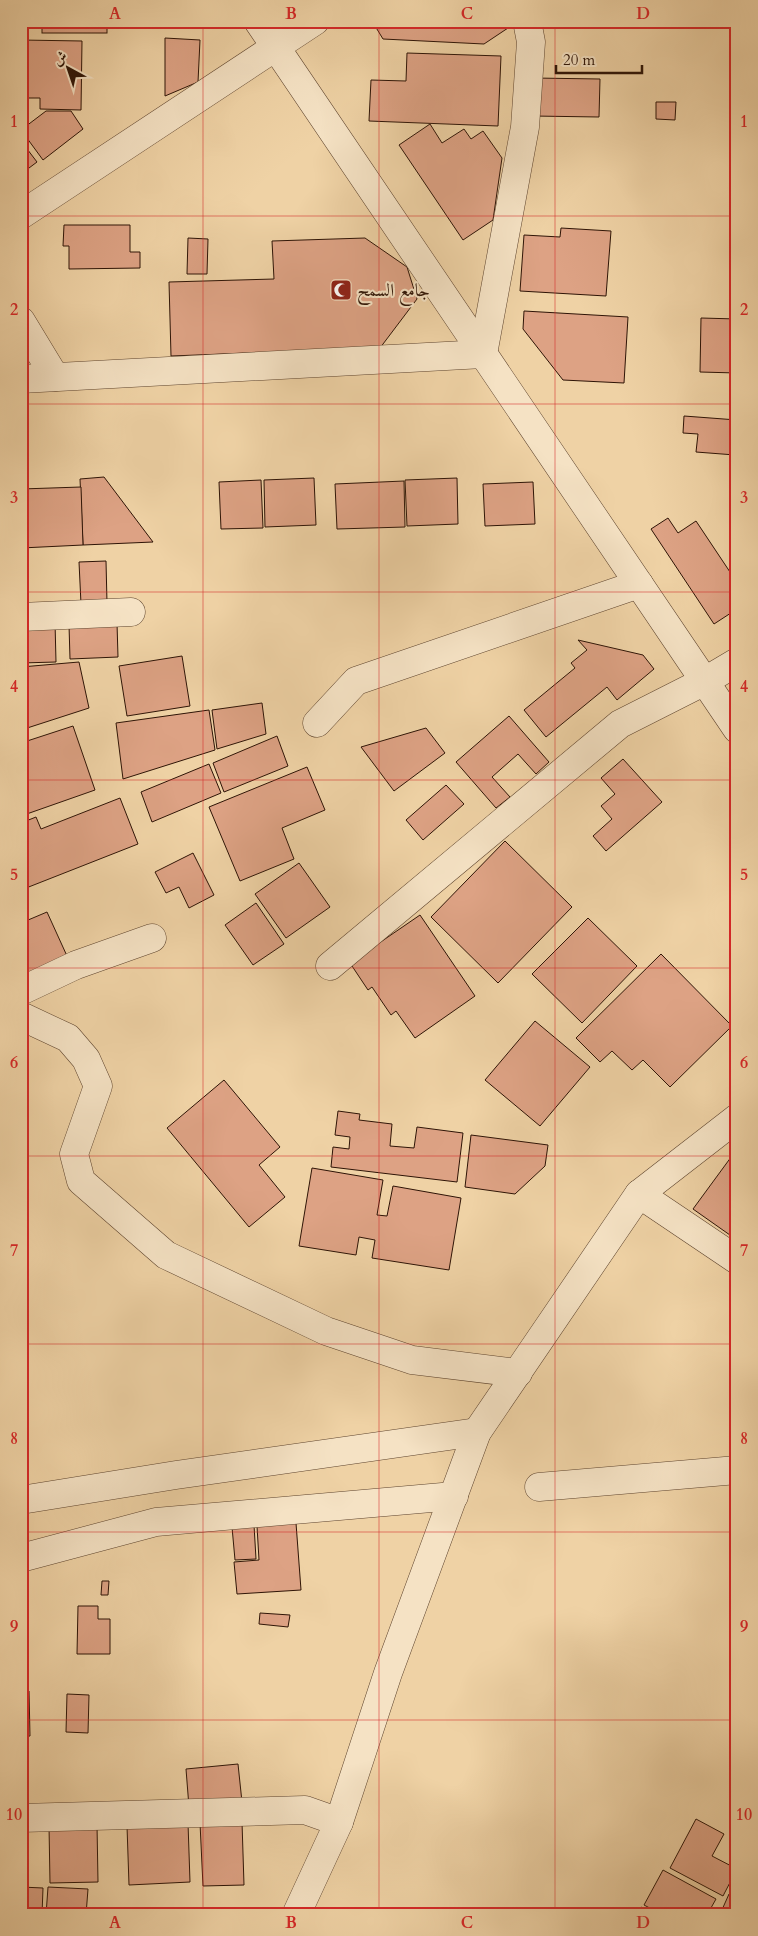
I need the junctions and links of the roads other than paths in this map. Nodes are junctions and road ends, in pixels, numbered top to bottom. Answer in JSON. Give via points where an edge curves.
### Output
{"nodes":[{"id":1,"x":258,"y":21,"type":"edge"},
{"id":2,"x":315,"y":21,"type":"edge"},
{"id":3,"x":527,"y":21,"type":"edge"},
{"id":4,"x":276,"y":48,"type":"junction"},
{"id":5,"x":21,"y":215,"type":"edge"},
{"id":6,"x":21,"y":321,"type":"edge"},
{"id":7,"x":483,"y":354,"type":"junction"},
{"id":8,"x":55,"y":377,"type":"junction"},
{"id":9,"x":21,"y":379,"type":"edge"},
{"id":10,"x":638,"y":584,"type":"junction"},
{"id":11,"x":131,"y":612,"type":"dead end"},
{"id":12,"x":21,"y":617,"type":"edge"},
{"id":13,"x":737,"y":662,"type":"edge"},
{"id":14,"x":704,"y":681,"type":"junction"},
{"id":15,"x":318,"y":723,"type":"dead end"},
{"id":16,"x":737,"y":729,"type":"edge"},
{"id":17,"x":152,"y":938,"type":"dead end"},
{"id":18,"x":330,"y":966,"type":"dead end"},
{"id":19,"x":21,"y":992,"type":"edge"},
{"id":20,"x":21,"y":1016,"type":"edge"},
{"id":21,"x":737,"y":1118,"type":"edge"},
{"id":22,"x":640,"y":1194,"type":"junction"},
{"id":23,"x":737,"y":1260,"type":"edge"},
{"id":24,"x":518,"y":1373,"type":"junction"},
{"id":25,"x":477,"y":1432,"type":"junction"},
{"id":26,"x":737,"y":1470,"type":"edge"},
{"id":27,"x":176,"y":1475,"type":"junction"},
{"id":28,"x":539,"y":1487,"type":"dead end"},
{"id":29,"x":454,"y":1496,"type":"junction"},
{"id":30,"x":21,"y":1500,"type":"edge"},
{"id":31,"x":156,"y":1522,"type":"junction"},
{"id":32,"x":21,"y":1558,"type":"edge"},
{"id":33,"x":21,"y":1818,"type":"edge"},
{"id":34,"x":339,"y":1822,"type":"junction"},
{"id":35,"x":296,"y":1915,"type":"edge"}],
"edges":[{"from":1,"to":4,"type":"street"},
{"from":2,"to":4,"type":"street"},
{"from":3,"to":7,"type":"street","via":[[531,42],[525,127]]},
{"from":4,"to":5,"type":"street"},
{"from":4,"to":7,"type":"street"},
{"from":6,"to":8,"type":"street"},
{"from":7,"to":8,"type":"street"},
{"from":7,"to":10,"type":"street"},
{"from":8,"to":9,"type":"street"},
{"from":10,"to":14,"type":"street"},
{"from":10,"to":15,"type":"street","via":[[356,681]]},
{"from":11,"to":12,"type":"street"},
{"from":13,"to":14,"type":"street"},
{"from":14,"to":16,"type":"street"},
{"from":14,"to":18,"type":"street","via":[[620,724]]},
{"from":17,"to":19,"type":"street","via":[[76,965]]},
{"from":20,"to":24,"type":"street","via":[[68,1038],[86,1059],[98,1086],[74,1154],[81,1181],[166,1255],[326,1331],[412,1360]]},
{"from":21,"to":22,"type":"street"},
{"from":22,"to":23,"type":"street"},
{"from":22,"to":24,"type":"street"},
{"from":24,"to":25,"type":"street"},
{"from":25,"to":27,"type":"street"},
{"from":25,"to":29,"type":"street"},
{"from":26,"to":28,"type":"street"},
{"from":27,"to":30,"type":"street"},
{"from":27,"to":31,"type":"street"},
{"from":29,"to":31,"type":"street"},
{"from":29,"to":34,"type":"street","via":[[388,1673]]},
{"from":31,"to":32,"type":"street"},
{"from":33,"to":34,"type":"street","via":[[304,1810]]},
{"from":34,"to":35,"type":"street"}]}
